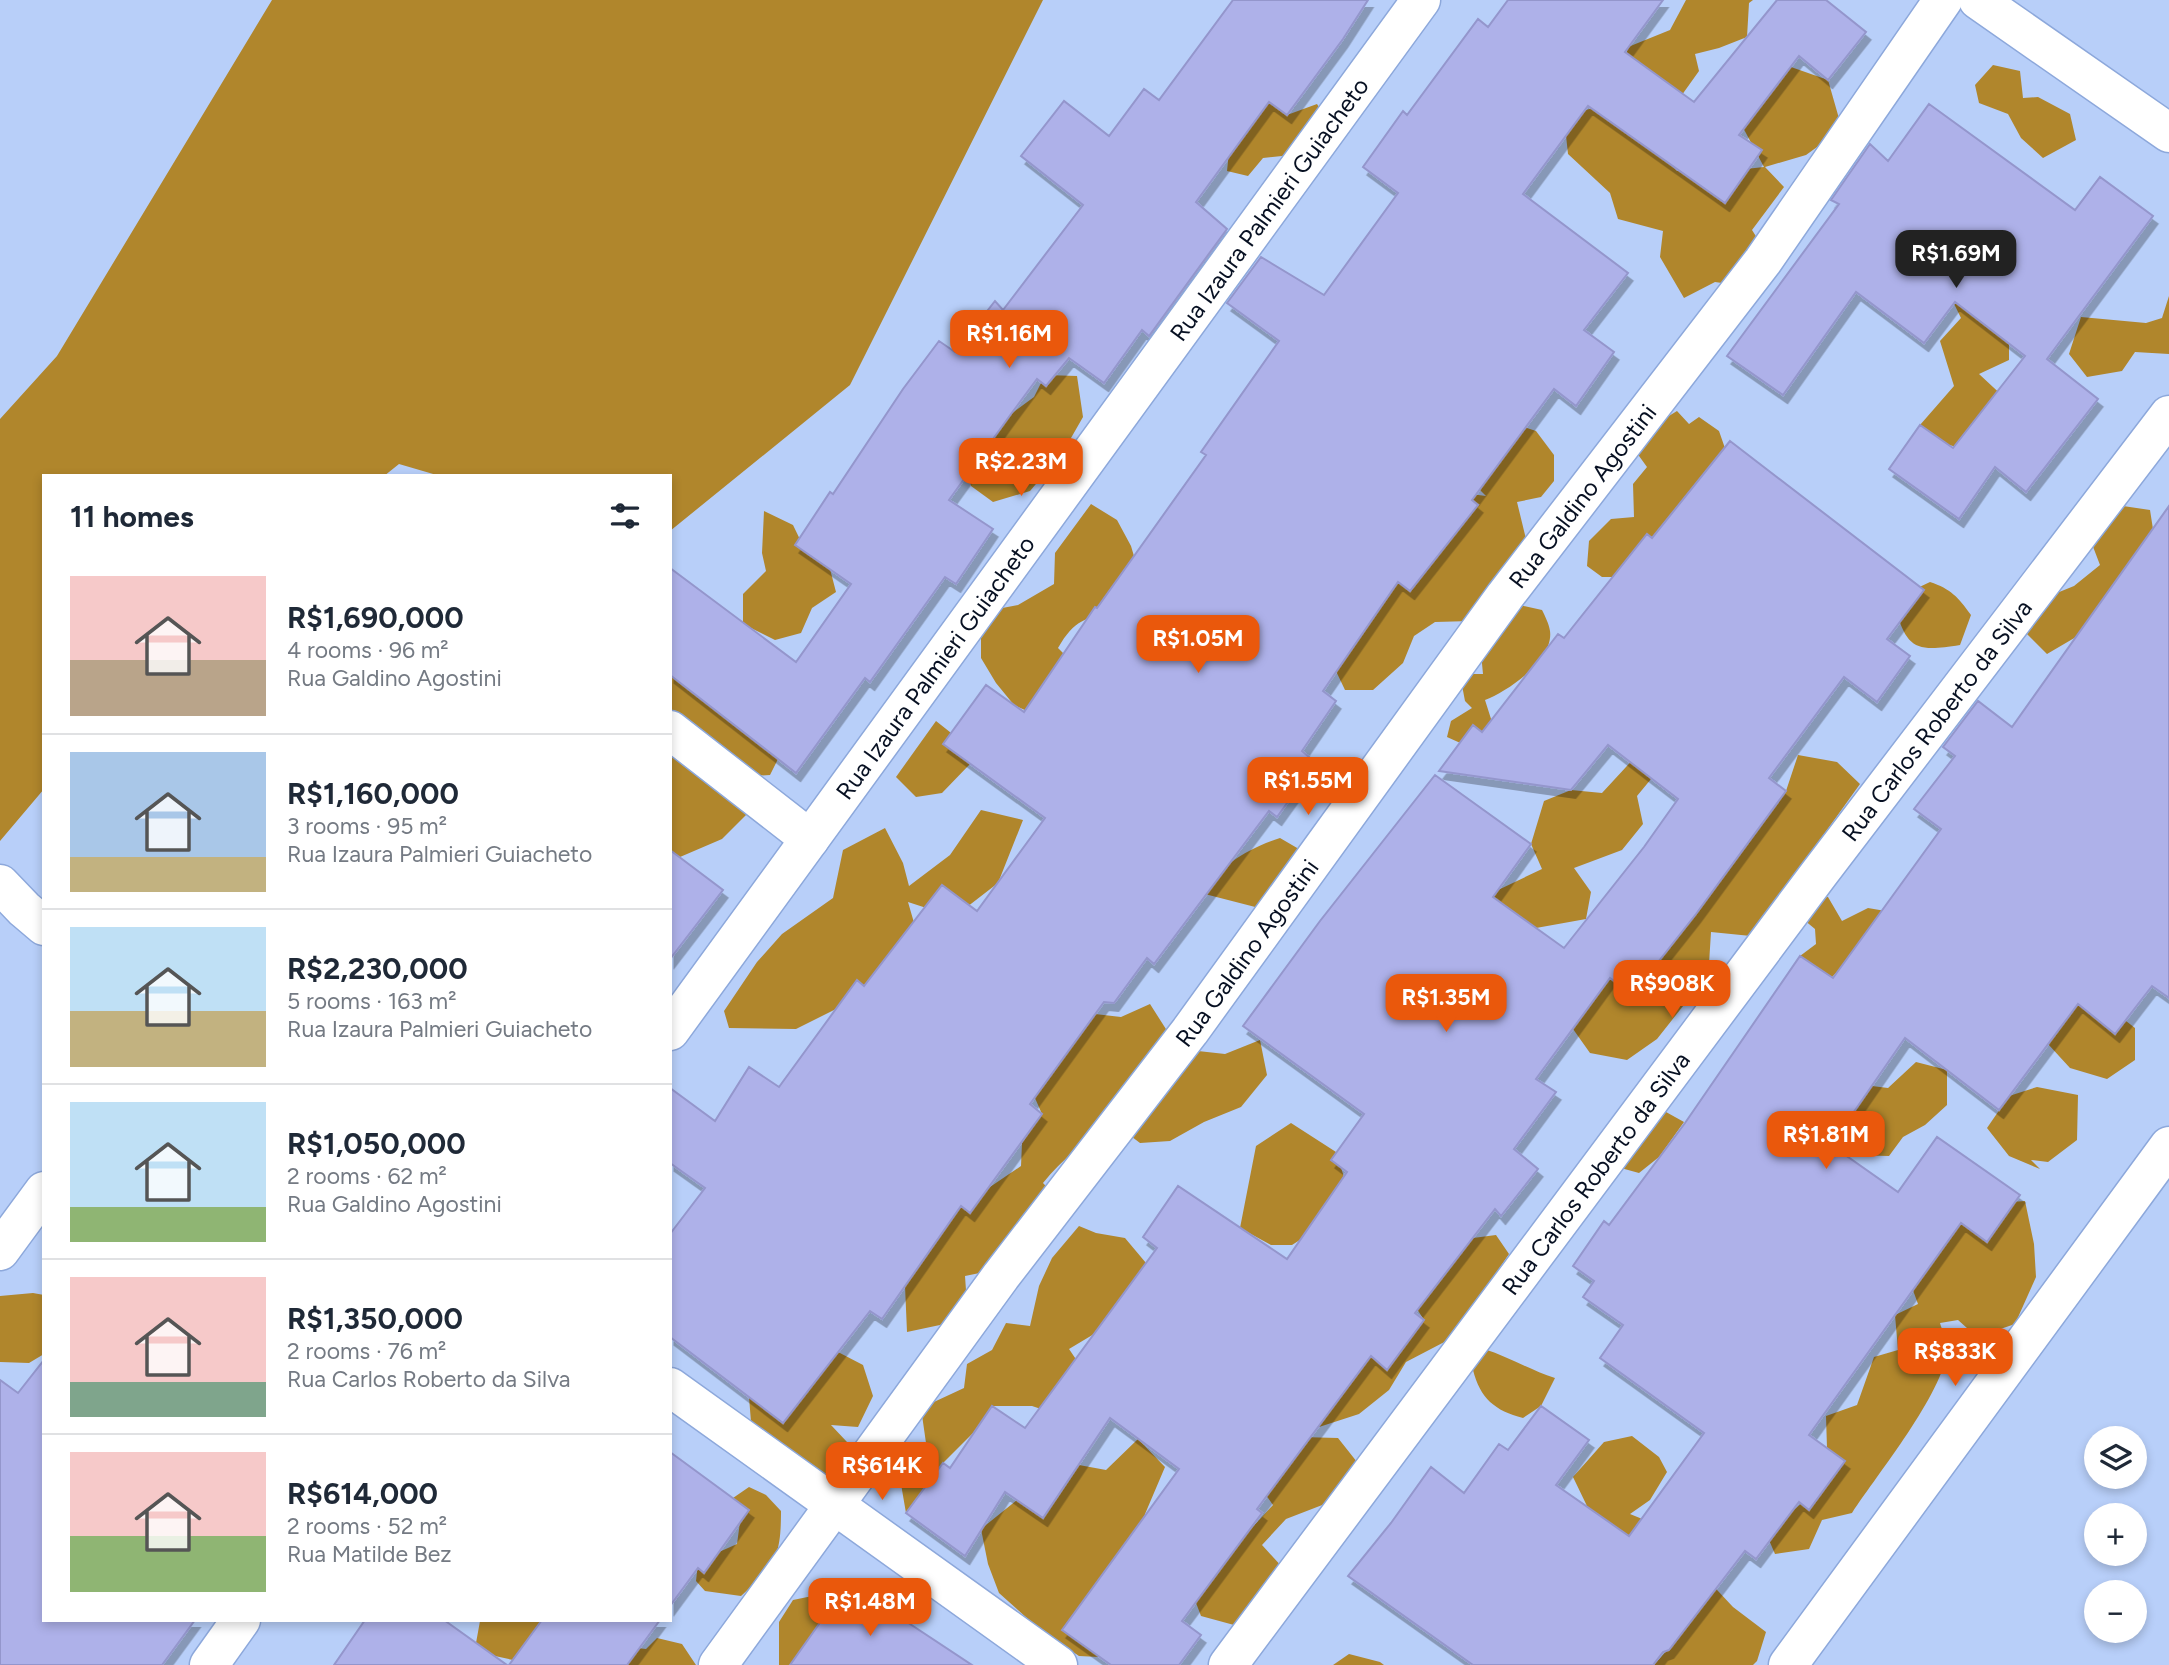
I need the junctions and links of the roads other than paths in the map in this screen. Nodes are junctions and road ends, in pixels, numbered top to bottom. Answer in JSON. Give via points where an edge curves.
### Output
{"nodes":[{"id":1,"x":1421,"y":0,"type":"edge"},
{"id":2,"x":1942,"y":0,"type":"edge"},
{"id":3,"x":1978,"y":0,"type":"edge"},
{"id":4,"x":2169,"y":133,"type":"edge"},
{"id":5,"x":2169,"y":415,"type":"edge"},
{"id":6,"x":672,"y":732,"type":"edge"},
{"id":7,"x":810,"y":839,"type":"junction"},
{"id":8,"x":0,"y":884,"type":"edge"},
{"id":9,"x":42,"y":924,"type":"edge"},
{"id":10,"x":672,"y":1028,"type":"edge"},
{"id":11,"x":2169,"y":1146,"type":"edge"},
{"id":12,"x":42,"y":1194,"type":"edge"},
{"id":13,"x":0,"y":1251,"type":"edge"},
{"id":14,"x":672,"y":1388,"type":"edge"},
{"id":15,"x":834,"y":1504,"type":"junction"},
{"id":16,"x":240,"y":1622,"type":"edge"},
{"id":17,"x":209,"y":1665,"type":"edge"},
{"id":18,"x":718,"y":1665,"type":"edge"},
{"id":19,"x":1058,"y":1665,"type":"edge"},
{"id":20,"x":1228,"y":1665,"type":"edge"},
{"id":21,"x":1788,"y":1665,"type":"edge"}],
"edges":[{"from":1,"to":7,"type":"street","name":"Rua Izaura Palmieri Guiacheto"},
{"from":2,"to":15,"type":"street","name":"Rua Galdino Agostini","via":[[1763,261],[1506,596],[1190,1031],[1001,1276]]},
{"from":3,"to":4,"type":"street"},
{"from":5,"to":20,"type":"street","name":"Rua Carlos Roberto da Silva","via":[[1818,875]]},
{"from":6,"to":7,"type":"street"},
{"from":7,"to":10,"type":"street","name":"Rua Izaura Palmieri Guiacheto"},
{"from":8,"to":9,"type":"street"},
{"from":11,"to":21,"type":"street"},
{"from":12,"to":13,"type":"street"},
{"from":14,"to":15,"type":"street"},
{"from":15,"to":18,"type":"street","name":"Rua Galdino Agostini"},
{"from":15,"to":19,"type":"street"},
{"from":16,"to":17,"type":"street"}]}
